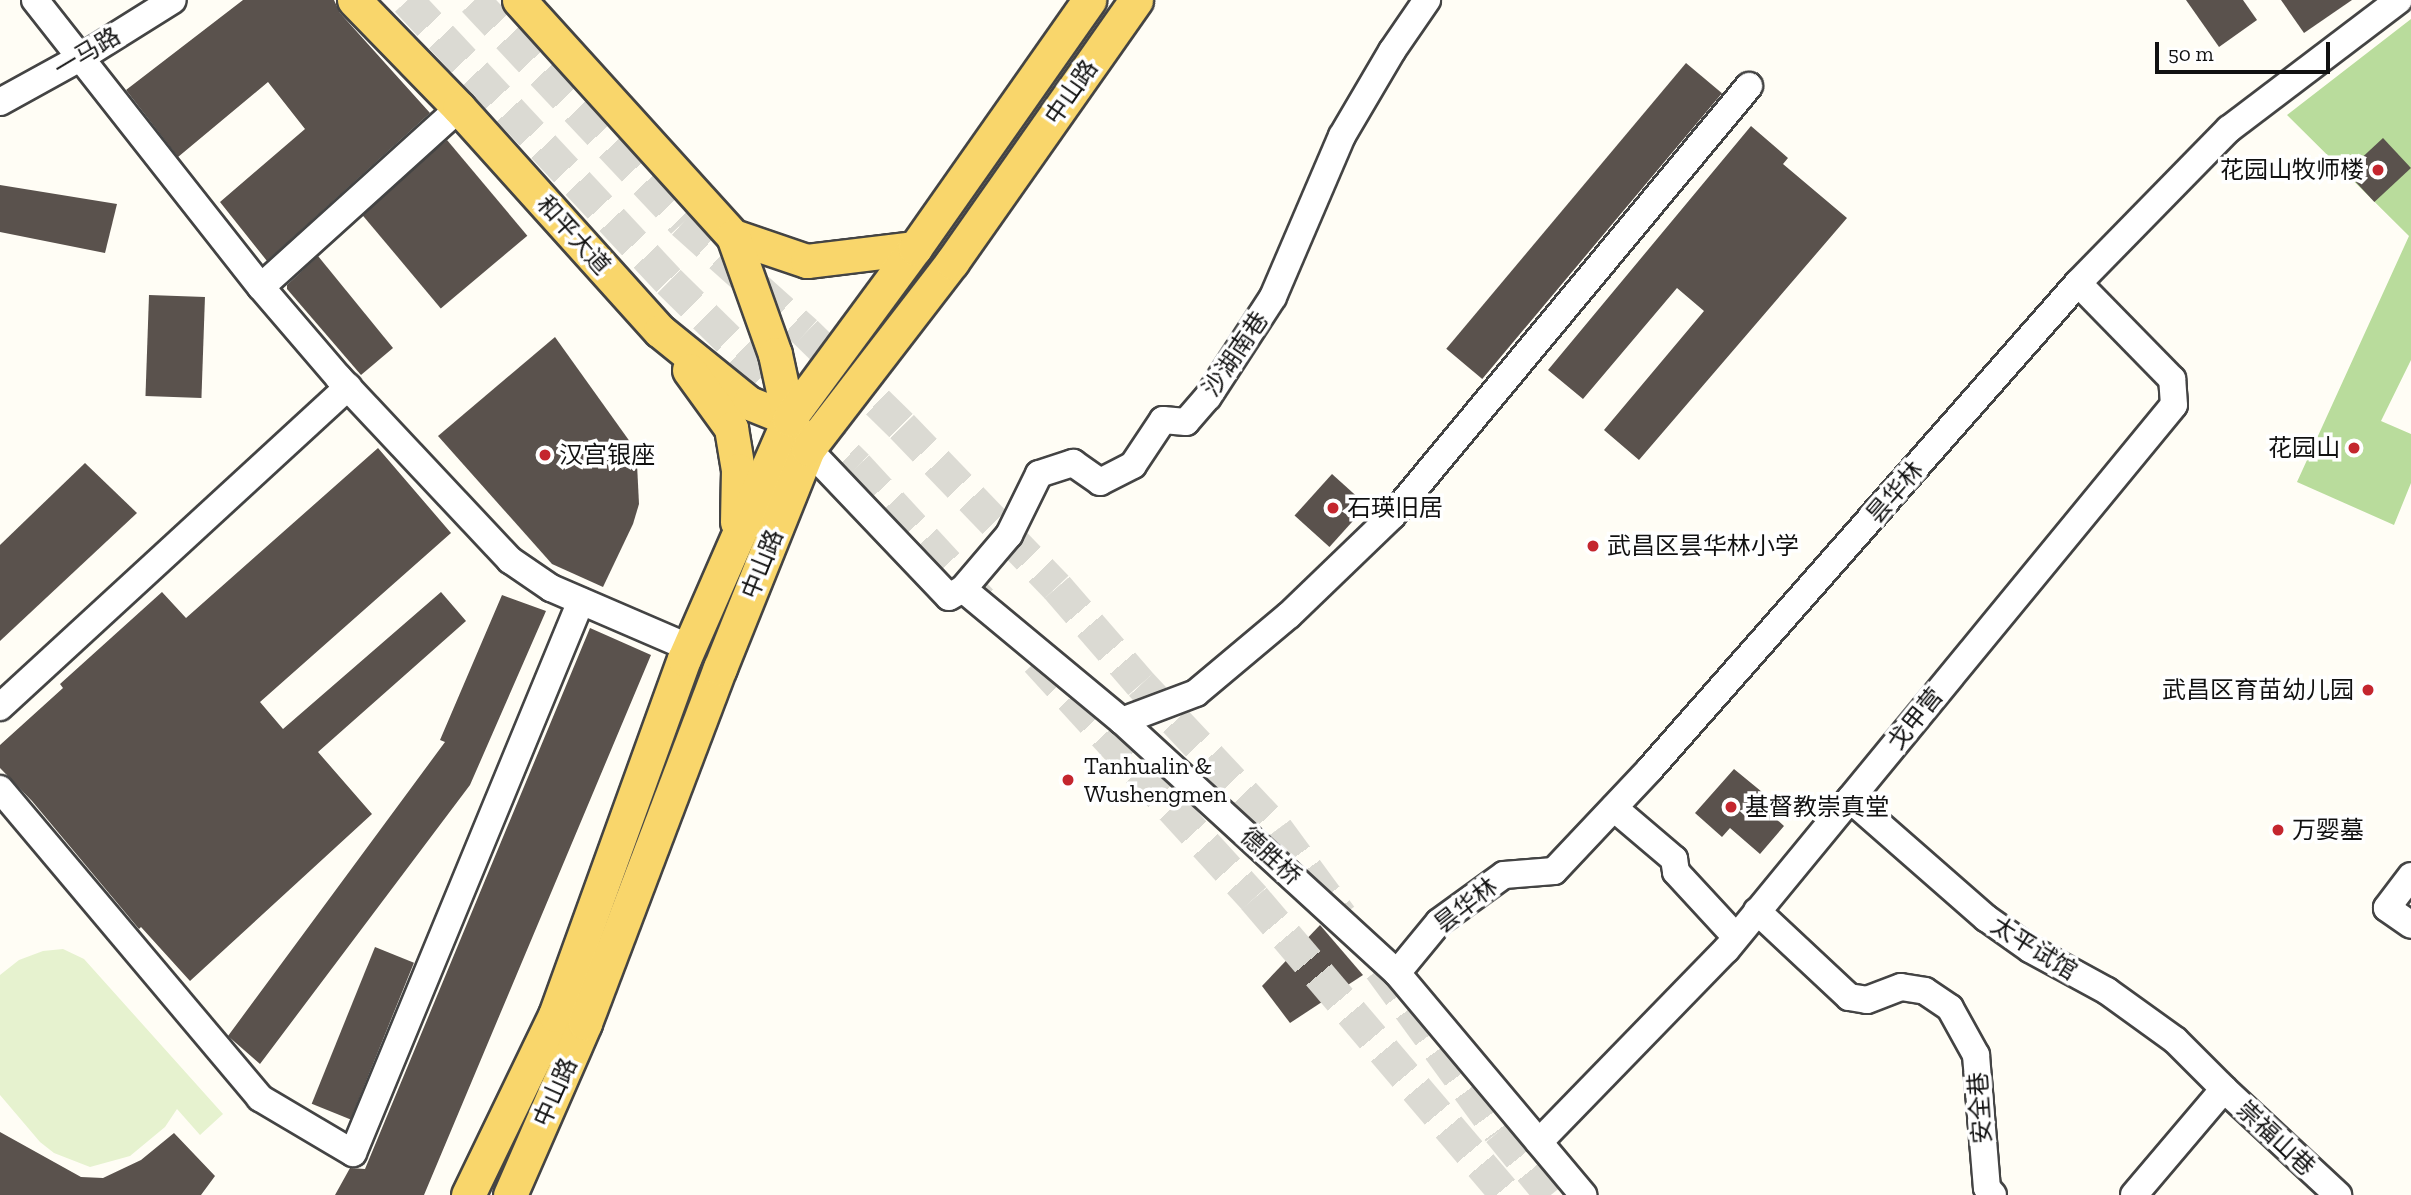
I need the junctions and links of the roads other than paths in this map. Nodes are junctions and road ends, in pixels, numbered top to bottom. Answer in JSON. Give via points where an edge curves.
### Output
{"nodes":[{"id":1,"x":35,"y":0,"type":"edge"},
{"id":2,"x":173,"y":0,"type":"edge"},
{"id":3,"x":354,"y":0,"type":"edge"},
{"id":4,"x":519,"y":0,"type":"edge"},
{"id":5,"x":1089,"y":0,"type":"edge"},
{"id":6,"x":1136,"y":0,"type":"edge"},
{"id":7,"x":1427,"y":0,"type":"edge"},
{"id":8,"x":2399,"y":0,"type":"edge"},
{"id":9,"x":82,"y":57,"type":"junction"},
{"id":10,"x":1749,"y":86,"type":"dead end"},
{"id":11,"x":0,"y":102,"type":"edge"},
{"id":12,"x":459,"y":108,"type":"junction"},
{"id":13,"x":733,"y":236,"type":"junction"},
{"id":14,"x":915,"y":248,"type":"junction"},
{"id":15,"x":2078,"y":283,"type":"junction"},
{"id":16,"x":261,"y":287,"type":"junction"},
{"id":17,"x":660,"y":331,"type":"junction"},
{"id":18,"x":348,"y":387,"type":"junction"},
{"id":19,"x":789,"y":419,"type":"junction"},
{"id":20,"x":808,"y":449,"type":"junction"},
{"id":21,"x":737,"y":537,"type":"junction"},
{"id":22,"x":963,"y":589,"type":"junction"},
{"id":23,"x":581,"y":601,"type":"junction"},
{"id":24,"x":688,"y":648,"type":"junction"},
{"id":25,"x":0,"y":707,"type":"edge"},
{"id":26,"x":1122,"y":721,"type":"junction"},
{"id":27,"x":0,"y":789,"type":"edge"},
{"id":28,"x":1850,"y":799,"type":"junction"},
{"id":29,"x":1614,"y":808,"type":"junction"},
{"id":30,"x":2411,"y":876,"type":"edge"},
{"id":31,"x":1757,"y":911,"type":"junction"},
{"id":32,"x":2411,"y":925,"type":"edge"},
{"id":33,"x":1736,"y":937,"type":"junction"},
{"id":34,"x":1397,"y":973,"type":"junction"},
{"id":35,"x":2224,"y":1089,"type":"junction"},
{"id":36,"x":1539,"y":1142,"type":"junction"},
{"id":37,"x":468,"y":1195,"type":"edge"},
{"id":38,"x":510,"y":1195,"type":"edge"},
{"id":39,"x":1583,"y":1195,"type":"edge"},
{"id":40,"x":1993,"y":1195,"type":"edge"},
{"id":41,"x":2134,"y":1195,"type":"edge"},
{"id":42,"x":2338,"y":1195,"type":"edge"}],
"edges":[{"from":1,"to":9,"type":"street"},
{"from":2,"to":9,"type":"street","name":"一马路"},
{"from":3,"to":12,"type":"main road","name":"和平大道"},
{"from":4,"to":13,"type":"main road"},
{"from":5,"to":14,"type":"main road","name":"中山路"},
{"from":6,"to":20,"type":"main road","name":"中山路","via":[[952,262]]},
{"from":7,"to":22,"type":"street","name":"沙湖南巷","via":[[1342,136],[1273,297],[1208,397],[1186,422],[1163,420],[1133,465],[1100,482],[1073,463],[1039,474],[1009,535]]},
{"from":8,"to":15,"type":"street","name":"昙华林","via":[[2229,129]]},
{"from":9,"to":11,"type":"street","name":"一马路"},
{"from":9,"to":16,"type":"street"},
{"from":10,"to":26,"type":"street","via":[[1392,516],[1289,615],[1196,693]]},
{"from":12,"to":16,"type":"street"},
{"from":12,"to":17,"type":"main road","name":"和平大道"},
{"from":13,"to":14,"type":"main road","via":[[807,261]]},
{"from":13,"to":19,"type":"main road","via":[[775,354]]},
{"from":14,"to":19,"type":"main road","name":"中山路"},
{"from":15,"to":28,"type":"street","name":"戈甲营","via":[[2172,379],[2174,405]]},
{"from":15,"to":29,"type":"street","name":"昙华林"},
{"from":16,"to":18,"type":"street"},
{"from":17,"to":19,"type":"main road","name":"和平大道","via":[[749,403]]},
{"from":17,"to":21,"type":"main road","via":[[732,428],[738,470]]},
{"from":18,"to":23,"type":"street","via":[[510,560],[530,576]]},
{"from":18,"to":25,"type":"street"},
{"from":19,"to":20,"type":"main road"},
{"from":19,"to":21,"type":"main road","name":"中山路"},
{"from":20,"to":22,"type":"street","name":"德胜桥","via":[[949,597]]},
{"from":20,"to":38,"type":"main road","name":"中山路","via":[[585,1023]]},
{"from":21,"to":24,"type":"main road","name":"中山路"},
{"from":22,"to":26,"type":"street","name":"德胜桥"},
{"from":23,"to":24,"type":"street"},
{"from":23,"to":27,"type":"street","via":[[353,1153],[260,1098]]},
{"from":24,"to":37,"type":"main road","name":"中山路","via":[[555,1015]]},
{"from":26,"to":34,"type":"street","name":"德胜桥"},
{"from":28,"to":31,"type":"street","name":"戈甲营"},
{"from":28,"to":35,"type":"street","name":"太平试馆","via":[[1986,918],[2030,949],[2107,991],[2175,1040]]},
{"from":29,"to":33,"type":"street","via":[[1674,859],[1676,872]]},
{"from":29,"to":34,"type":"street","name":"昙华林","via":[[1554,871],[1504,875],[1438,922]]},
{"from":30,"to":32,"type":"street","via":[[2387,908]]},
{"from":31,"to":33,"type":"street","name":"戈甲营"},
{"from":31,"to":40,"type":"street","name":"安全巷","via":[[1849,997],[1867,1000],[1901,987],[1925,991],[1950,1008],[1976,1055],[1987,1188]]},
{"from":33,"to":36,"type":"street","name":"戈甲营"},
{"from":34,"to":36,"type":"street","name":"德胜桥"},
{"from":35,"to":41,"type":"street","name":"崇福山巷"},
{"from":35,"to":42,"type":"street","name":"崇福山巷"},
{"from":36,"to":39,"type":"street","name":"德胜桥"}]}
